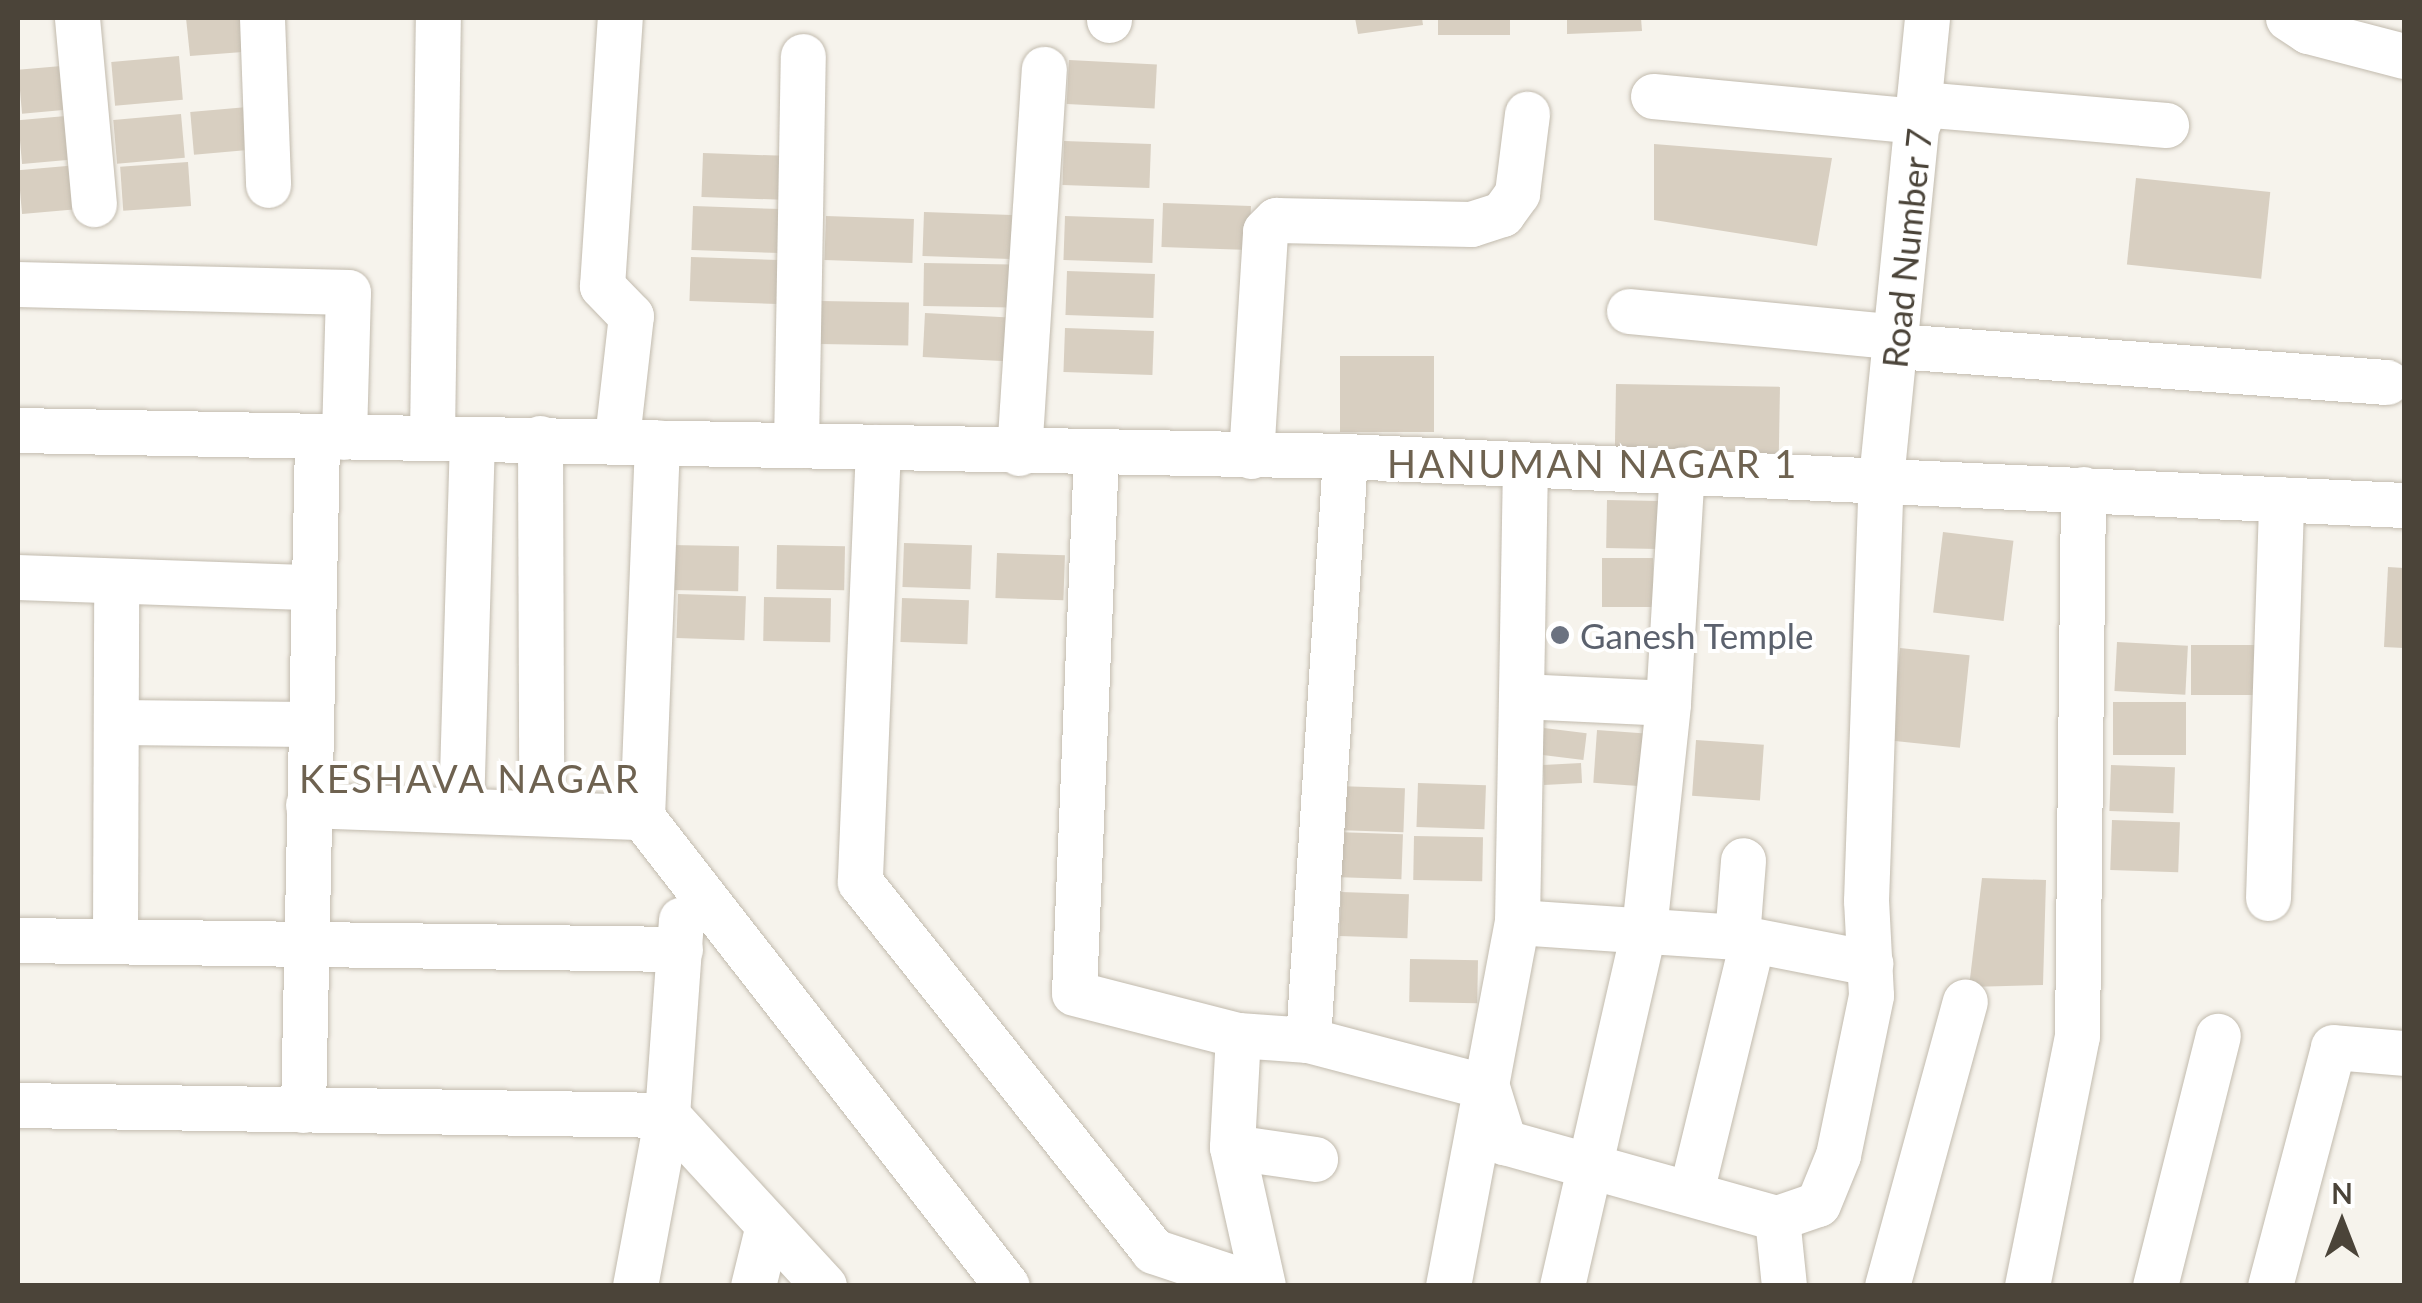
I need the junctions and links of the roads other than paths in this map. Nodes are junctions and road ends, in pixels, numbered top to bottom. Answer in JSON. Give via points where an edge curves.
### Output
{"nodes":[{"id":1,"x":77,"y":18,"type":"edge"},
{"id":2,"x":262,"y":18,"type":"edge"},
{"id":3,"x":438,"y":18,"type":"edge"},
{"id":4,"x":620,"y":18,"type":"edge"},
{"id":5,"x":1927,"y":18,"type":"edge"},
{"id":6,"x":2288,"y":18,"type":"edge"},
{"id":7,"x":803,"y":56,"type":"dead end"},
{"id":8,"x":2404,"y":56,"type":"edge"},
{"id":9,"x":1044,"y":69,"type":"dead end"},
{"id":10,"x":1653,"y":96,"type":"dead end"},
{"id":11,"x":1920,"y":112,"type":"junction"},
{"id":12,"x":1527,"y":114,"type":"dead end"},
{"id":13,"x":2166,"y":126,"type":"dead end"},
{"id":14,"x":268,"y":184,"type":"dead end"},
{"id":15,"x":94,"y":204,"type":"dead end"},
{"id":16,"x":18,"y":284,"type":"edge"},
{"id":17,"x":1629,"y":311,"type":"dead end"},
{"id":18,"x":1896,"y":342,"type":"junction"},
{"id":19,"x":2387,"y":382,"type":"dead end"},
{"id":20,"x":18,"y":430,"type":"edge"},
{"id":21,"x":330,"y":438,"type":"junction"},
{"id":22,"x":540,"y":438,"type":"junction"},
{"id":23,"x":452,"y":439,"type":"junction"},
{"id":24,"x":637,"y":440,"type":"junction"},
{"id":25,"x":796,"y":444,"type":"junction"},
{"id":26,"x":878,"y":447,"type":"junction"},
{"id":27,"x":1019,"y":453,"type":"junction"},
{"id":28,"x":1096,"y":454,"type":"junction"},
{"id":29,"x":1252,"y":456,"type":"junction"},
{"id":30,"x":1345,"y":456,"type":"junction"},
{"id":31,"x":1525,"y":465,"type":"junction"},
{"id":32,"x":1682,"y":469,"type":"junction"},
{"id":33,"x":1881,"y":479,"type":"junction"},
{"id":34,"x":2083,"y":489,"type":"junction"},
{"id":35,"x":2281,"y":499,"type":"junction"},
{"id":36,"x":2404,"y":505,"type":"edge"},
{"id":37,"x":18,"y":577,"type":"edge"},
{"id":38,"x":116,"y":581,"type":"junction"},
{"id":39,"x":311,"y":587,"type":"junction"},
{"id":40,"x":1522,"y":696,"type":"junction"},
{"id":41,"x":1668,"y":703,"type":"junction"},
{"id":42,"x":116,"y":722,"type":"junction"},
{"id":43,"x":309,"y":724,"type":"junction"},
{"id":44,"x":308,"y":805,"type":"junction"},
{"id":45,"x":460,"y":809,"type":"junction"},
{"id":46,"x":541,"y":812,"type":"junction"},
{"id":47,"x":642,"y":818,"type":"junction"},
{"id":48,"x":1743,"y":860,"type":"dead end"},
{"id":49,"x":682,"y":872,"type":"junction"},
{"id":50,"x":2268,"y":898,"type":"dead end"},
{"id":51,"x":1517,"y":922,"type":"junction"},
{"id":52,"x":1644,"y":929,"type":"junction"},
{"id":53,"x":115,"y":937,"type":"junction"},
{"id":54,"x":1744,"y":939,"type":"junction"},
{"id":55,"x":18,"y":940,"type":"edge"},
{"id":56,"x":306,"y":944,"type":"junction"},
{"id":57,"x":680,"y":948,"type":"junction"},
{"id":58,"x":1870,"y":963,"type":"junction"},
{"id":59,"x":1966,"y":1001,"type":"dead end"},
{"id":60,"x":1238,"y":1035,"type":"junction"},
{"id":61,"x":2218,"y":1036,"type":"dead end"},
{"id":62,"x":1308,"y":1040,"type":"junction"},
{"id":63,"x":2404,"y":1052,"type":"edge"},
{"id":64,"x":1487,"y":1087,"type":"junction"},
{"id":65,"x":18,"y":1105,"type":"edge"},
{"id":66,"x":302,"y":1110,"type":"junction"},
{"id":67,"x":667,"y":1115,"type":"junction"},
{"id":68,"x":1232,"y":1147,"type":"junction"},
{"id":69,"x":1315,"y":1159,"type":"dead end"},
{"id":70,"x":1589,"y":1166,"type":"junction"},
{"id":71,"x":1691,"y":1192,"type":"junction"},
{"id":72,"x":1777,"y":1218,"type":"junction"},
{"id":73,"x":768,"y":1225,"type":"junction"},
{"id":74,"x":634,"y":1286,"type":"edge"},
{"id":75,"x":754,"y":1286,"type":"edge"},
{"id":76,"x":824,"y":1286,"type":"edge"},
{"id":77,"x":1007,"y":1286,"type":"edge"},
{"id":78,"x":1260,"y":1286,"type":"edge"},
{"id":79,"x":1448,"y":1286,"type":"edge"},
{"id":80,"x":1562,"y":1286,"type":"edge"},
{"id":81,"x":1784,"y":1286,"type":"edge"},
{"id":82,"x":1888,"y":1286,"type":"edge"},
{"id":83,"x":2027,"y":1286,"type":"edge"},
{"id":84,"x":2156,"y":1286,"type":"edge"},
{"id":85,"x":2270,"y":1286,"type":"edge"}],
"edges":[{"from":1,"to":15,"type":"street"},
{"from":2,"to":14,"type":"street"},
{"from":3,"to":23,"type":"street"},
{"from":4,"to":24,"type":"street","via":[[602,286],[632,316]]},
{"from":5,"to":11,"type":"street","name":"Road Number 7"},
{"from":6,"to":8,"type":"street","via":[[2308,31]]},
{"from":7,"to":25,"type":"street"},
{"from":9,"to":27,"type":"street"},
{"from":10,"to":11,"type":"street"},
{"from":11,"to":13,"type":"street"},
{"from":11,"to":18,"type":"street","name":"Road Number 7"},
{"from":12,"to":29,"type":"street","via":[[1517,193],[1502,214],[1471,224],[1276,220],[1265,231]]},
{"from":16,"to":21,"type":"street","via":[[348,292]]},
{"from":17,"to":18,"type":"street"},
{"from":18,"to":19,"type":"street"},
{"from":18,"to":33,"type":"street","name":"Road Number 7"},
{"from":20,"to":21,"type":"street"},
{"from":21,"to":23,"type":"street"},
{"from":21,"to":39,"type":"street"},
{"from":22,"to":23,"type":"street"},
{"from":22,"to":24,"type":"street"},
{"from":22,"to":46,"type":"street"},
{"from":23,"to":45,"type":"street"},
{"from":24,"to":25,"type":"street"},
{"from":24,"to":47,"type":"street"},
{"from":25,"to":26,"type":"street"},
{"from":26,"to":27,"type":"street"},
{"from":26,"to":78,"type":"street","via":[[860,882],[1152,1251]]},
{"from":27,"to":28,"type":"street"},
{"from":28,"to":29,"type":"street"},
{"from":28,"to":60,"type":"street","via":[[1074,993]]},
{"from":29,"to":30,"type":"street"},
{"from":30,"to":31,"type":"street"},
{"from":30,"to":62,"type":"street"},
{"from":31,"to":32,"type":"street"},
{"from":31,"to":40,"type":"street"},
{"from":32,"to":33,"type":"street"},
{"from":32,"to":41,"type":"street"},
{"from":33,"to":34,"type":"street"},
{"from":33,"to":58,"type":"street","name":"Road Number 7","via":[[1866,901]]},
{"from":34,"to":35,"type":"street"},
{"from":34,"to":83,"type":"street","via":[[2077,1036]]},
{"from":35,"to":36,"type":"street"},
{"from":35,"to":50,"type":"street"},
{"from":37,"to":38,"type":"street"},
{"from":38,"to":39,"type":"street"},
{"from":38,"to":42,"type":"street"},
{"from":39,"to":43,"type":"street"},
{"from":40,"to":41,"type":"street"},
{"from":40,"to":51,"type":"street"},
{"from":41,"to":52,"type":"street"},
{"from":42,"to":43,"type":"street"},
{"from":42,"to":53,"type":"street"},
{"from":43,"to":44,"type":"street"},
{"from":44,"to":45,"type":"street"},
{"from":44,"to":56,"type":"street"},
{"from":45,"to":46,"type":"street"},
{"from":46,"to":47,"type":"street"},
{"from":47,"to":49,"type":"street"},
{"from":48,"to":54,"type":"street"},
{"from":49,"to":57,"type":"street"},
{"from":49,"to":77,"type":"street"},
{"from":51,"to":52,"type":"street"},
{"from":51,"to":64,"type":"street"},
{"from":52,"to":54,"type":"street"},
{"from":52,"to":70,"type":"street"},
{"from":53,"to":55,"type":"street"},
{"from":53,"to":56,"type":"street"},
{"from":54,"to":58,"type":"street"},
{"from":54,"to":71,"type":"street"},
{"from":56,"to":57,"type":"street"},
{"from":56,"to":66,"type":"street"},
{"from":57,"to":67,"type":"street"},
{"from":58,"to":72,"type":"street","name":"Road Number 7","via":[[1871,996],[1838,1155],[1818,1204]]},
{"from":59,"to":82,"type":"street"},
{"from":60,"to":62,"type":"street"},
{"from":60,"to":68,"type":"street"},
{"from":61,"to":84,"type":"street"},
{"from":62,"to":64,"type":"street"},
{"from":63,"to":85,"type":"street","via":[[2333,1047]]},
{"from":64,"to":70,"type":"street","via":[[1504,1142]]},
{"from":64,"to":79,"type":"street"},
{"from":65,"to":66,"type":"street"},
{"from":66,"to":67,"type":"street"},
{"from":67,"to":73,"type":"street"},
{"from":67,"to":74,"type":"street"},
{"from":68,"to":69,"type":"street"},
{"from":68,"to":78,"type":"street"},
{"from":70,"to":71,"type":"street"},
{"from":70,"to":80,"type":"street"},
{"from":71,"to":72,"type":"street"},
{"from":72,"to":81,"type":"street"},
{"from":73,"to":75,"type":"street"},
{"from":73,"to":76,"type":"street"}]}
